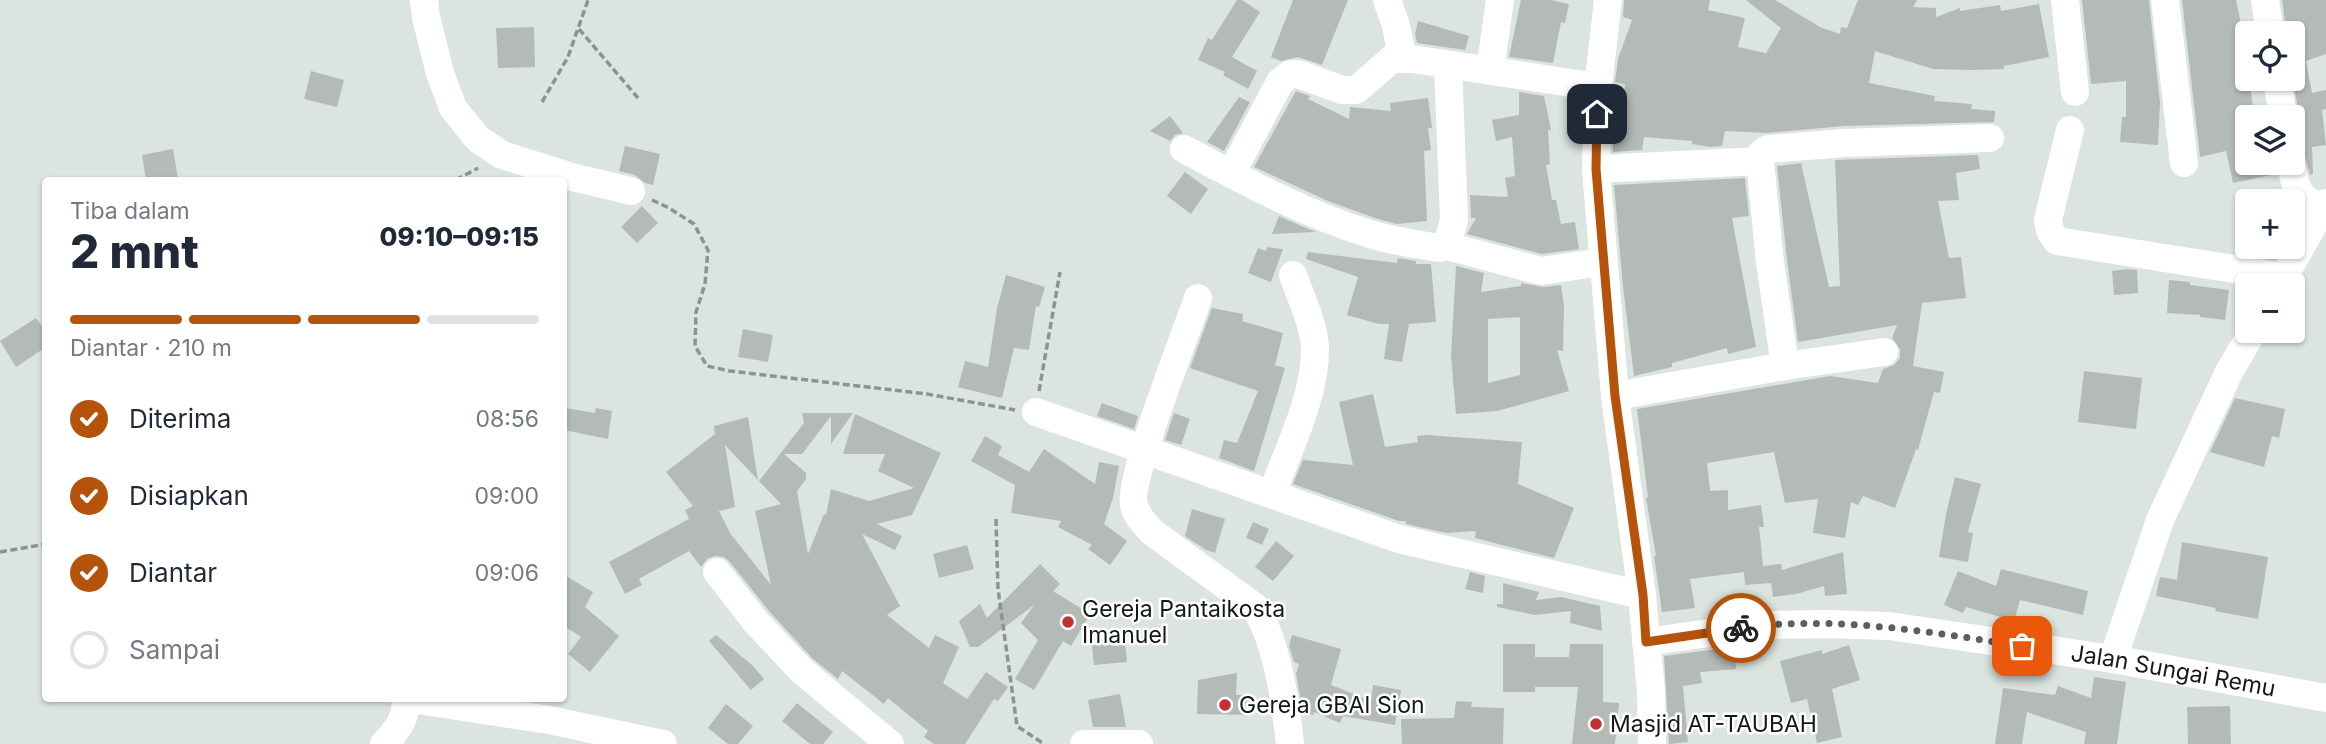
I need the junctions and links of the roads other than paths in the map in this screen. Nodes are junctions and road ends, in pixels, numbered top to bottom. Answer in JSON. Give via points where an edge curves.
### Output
{"nodes":[{"id":1,"x":424,"y":0,"type":"edge"},
{"id":2,"x":1387,"y":0,"type":"edge"},
{"id":3,"x":1500,"y":0,"type":"edge"},
{"id":4,"x":1608,"y":0,"type":"edge"},
{"id":5,"x":2065,"y":0,"type":"edge"},
{"id":6,"x":2165,"y":0,"type":"edge"},
{"id":7,"x":2265,"y":0,"type":"edge"},
{"id":8,"x":2268,"y":21,"type":"edge"},
{"id":9,"x":1403,"y":59,"type":"junction"},
{"id":10,"x":1448,"y":65,"type":"junction"},
{"id":11,"x":1490,"y":71,"type":"junction"},
{"id":12,"x":1598,"y":87,"type":"junction"},
{"id":13,"x":2075,"y":92,"type":"dead end"},
{"id":14,"x":2070,"y":130,"type":"dead end"},
{"id":15,"x":1990,"y":138,"type":"dead end"},
{"id":16,"x":1184,"y":149,"type":"dead end"},
{"id":17,"x":1760,"y":161,"type":"junction"},
{"id":18,"x":2184,"y":163,"type":"dead end"},
{"id":19,"x":1596,"y":169,"type":"junction"},
{"id":20,"x":1231,"y":174,"type":"junction"},
{"id":21,"x":2293,"y":175,"type":"edge"},
{"id":22,"x":631,"y":191,"type":"road end"},
{"id":23,"x":2325,"y":206,"type":"edge"},
{"id":24,"x":1447,"y":246,"type":"junction"},
{"id":25,"x":1603,"y":262,"type":"junction"},
{"id":26,"x":2237,"y":273,"type":"edge"},
{"id":27,"x":2287,"y":273,"type":"edge"},
{"id":28,"x":1293,"y":275,"type":"dead end"},
{"id":29,"x":1198,"y":298,"type":"dead end"},
{"id":30,"x":2246,"y":343,"type":"edge"},
{"id":31,"x":1884,"y":352,"type":"dead end"},
{"id":32,"x":1785,"y":366,"type":"junction"},
{"id":33,"x":1615,"y":396,"type":"junction"},
{"id":34,"x":1036,"y":412,"type":"road end"},
{"id":35,"x":1144,"y":452,"type":"junction"},
{"id":36,"x":1272,"y":494,"type":"junction"},
{"id":37,"x":716,"y":572,"type":"dead end"},
{"id":38,"x":1643,"y":595,"type":"junction"},
{"id":39,"x":1646,"y":642,"type":"junction"},
{"id":40,"x":2113,"y":659,"type":"junction"},
{"id":41,"x":2326,"y":698,"type":"edge"},
{"id":42,"x":405,"y":702,"type":"edge"},
{"id":43,"x":429,"y":702,"type":"edge"},
{"id":44,"x":582,"y":736,"type":"edge"},
{"id":45,"x":384,"y":744,"type":"edge"},
{"id":46,"x":663,"y":744,"type":"edge"},
{"id":47,"x":890,"y":744,"type":"edge"},
{"id":48,"x":1084,"y":744,"type":"edge"},
{"id":49,"x":1139,"y":744,"type":"edge"},
{"id":50,"x":1290,"y":744,"type":"edge"},
{"id":51,"x":1652,"y":744,"type":"edge"}],
"edges":[{"from":1,"to":22,"type":"street","via":[[437,62],[453,108],[478,139],[502,155]]},
{"from":2,"to":9,"type":"street"},
{"from":3,"to":11,"type":"street"},
{"from":4,"to":12,"type":"street"},
{"from":5,"to":13,"type":"street"},
{"from":6,"to":18,"type":"street"},
{"from":7,"to":8,"type":"street"},
{"from":9,"to":10,"type":"street"},
{"from":9,"to":20,"type":"street","via":[[1392,58],[1356,90],[1290,74],[1280,82]]},
{"from":10,"to":11,"type":"street"},
{"from":10,"to":24,"type":"street","via":[[1454,220]]},
{"from":11,"to":12,"type":"street"},
{"from":12,"to":19,"type":"street"},
{"from":14,"to":26,"type":"street","via":[[2048,220],[2057,241]]},
{"from":15,"to":17,"type":"street","via":[[1768,149]]},
{"from":16,"to":20,"type":"street"},
{"from":17,"to":19,"type":"street"},
{"from":17,"to":32,"type":"street"},
{"from":19,"to":25,"type":"street"},
{"from":20,"to":24,"type":"street","via":[[1374,236]]},
{"from":21,"to":23,"type":"street","via":[[2295,188],[2305,200]]},
{"from":23,"to":27,"type":"street"},
{"from":24,"to":25,"type":"street","via":[[1541,271]]},
{"from":25,"to":33,"type":"street"},
{"from":28,"to":36,"type":"street","via":[[1315,347],[1312,383]]},
{"from":29,"to":35,"type":"street"},
{"from":30,"to":40,"type":"street","via":[[2160,520]]},
{"from":31,"to":32,"type":"street"},
{"from":32,"to":33,"type":"street"},
{"from":33,"to":38,"type":"street"},
{"from":34,"to":35,"type":"street"},
{"from":35,"to":36,"type":"street"},
{"from":35,"to":50,"type":"street","via":[[1133,505],[1152,532],[1255,607],[1279,677]]},
{"from":36,"to":38,"type":"street","via":[[1399,539]]},
{"from":37,"to":47,"type":"street","via":[[802,671]]},
{"from":38,"to":39,"type":"street"},
{"from":39,"to":40,"type":"street","name":"Jalan Sungai Remu","via":[[1765,625],[1889,626]]},
{"from":39,"to":51,"type":"street"},
{"from":40,"to":41,"type":"street","name":"Jalan Sungai Remu"},
{"from":42,"to":45,"type":"street","via":[[398,730]]},
{"from":43,"to":44,"type":"street"},
{"from":44,"to":46,"type":"street"},
{"from":48,"to":49,"type":"street"}]}
